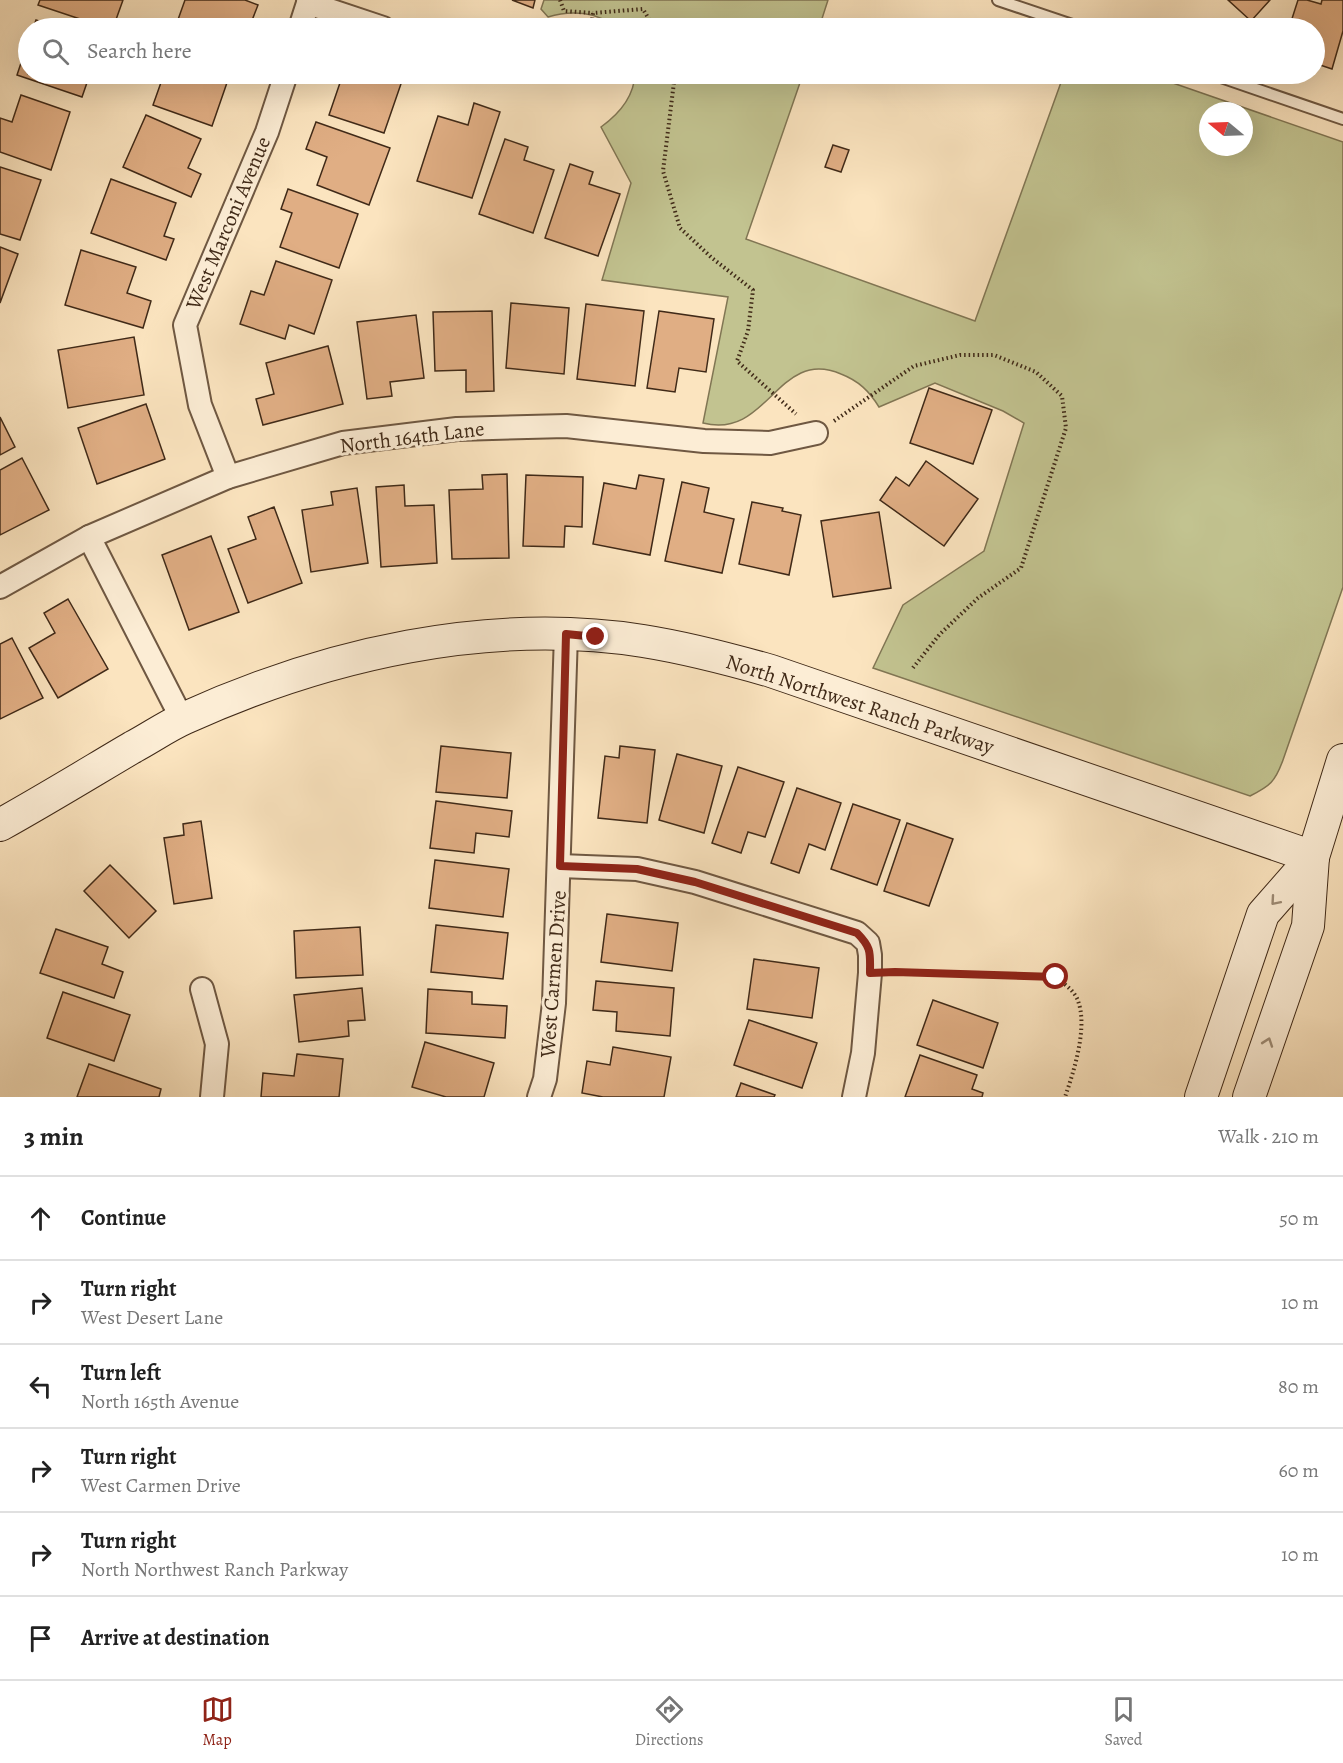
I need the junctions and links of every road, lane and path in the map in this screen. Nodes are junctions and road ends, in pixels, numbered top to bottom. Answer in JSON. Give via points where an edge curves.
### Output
{"nodes":[{"id":1,"x":560,"y":0,"type":"edge"},
{"id":2,"x":998,"y":0,"type":"edge"},
{"id":3,"x":309,"y":2,"type":"edge"},
{"id":4,"x":593,"y":13,"type":"junction"},
{"id":5,"x":303,"y":18,"type":"edge"},
{"id":6,"x":354,"y":18,"type":"edge"},
{"id":7,"x":592,"y":18,"type":"edge"},
{"id":8,"x":648,"y":18,"type":"edge"},
{"id":9,"x":1051,"y":18,"type":"edge"},
{"id":10,"x":283,"y":84,"type":"edge"},
{"id":11,"x":674,"y":84,"type":"edge"},
{"id":12,"x":1241,"y":84,"type":"edge"},
{"id":13,"x":1343,"y":119,"type":"edge"},
{"id":14,"x":816,"y":433,"type":"junction"},
{"id":15,"x":228,"y":477,"type":"junction"},
{"id":16,"x":89,"y":537,"type":"junction"},
{"id":17,"x":0,"y":586,"type":"edge"},
{"id":18,"x":566,"y":634,"type":"junction"},
{"id":19,"x":912,"y":669,"type":"dead end"},
{"id":20,"x":182,"y":719,"type":"junction"},
{"id":21,"x":1343,"y":760,"type":"edge"},
{"id":22,"x":0,"y":825,"type":"edge"},
{"id":23,"x":1313,"y":857,"type":"junction"},
{"id":24,"x":560,"y":866,"type":"junction"},
{"id":25,"x":870,"y":973,"type":"junction"},
{"id":26,"x":202,"y":989,"type":"dead end"},
{"id":27,"x":212,"y":1097,"type":"edge"},
{"id":28,"x":539,"y":1097,"type":"edge"},
{"id":29,"x":854,"y":1097,"type":"edge"},
{"id":30,"x":1065,"y":1097,"type":"edge"},
{"id":31,"x":1201,"y":1097,"type":"edge"},
{"id":32,"x":1249,"y":1097,"type":"edge"}],
"edges":[{"from":1,"to":4,"type":"path","via":[[564,11]]},
{"from":2,"to":9,"type":"lane"},
{"from":3,"to":5,"type":"street"},
{"from":3,"to":6,"type":"street"},
{"from":4,"to":7,"type":"path"},
{"from":4,"to":8,"type":"path","via":[[643,9]]},
{"from":10,"to":15,"type":"street","name":"West Marconi Avenue","via":[[267,132],[185,325],[200,405]]},
{"from":11,"to":14,"type":"path","via":[[663,171],[680,228],[753,290],[748,331],[737,361]]},
{"from":12,"to":13,"type":"lane"},
{"from":14,"to":15,"type":"street","name":"North 164th Lane","via":[[770,443],[704,441],[566,426],[457,429],[343,443]]},
{"from":14,"to":19,"type":"path","via":[[914,366],[960,355],[994,355],[1036,372],[1062,396],[1066,428],[1021,568],[978,598],[940,634]]},
{"from":15,"to":16,"type":"street","name":"North 164th Lane"},
{"from":16,"to":17,"type":"street","name":"North 164th Lane"},
{"from":16,"to":20,"type":"street"},
{"from":18,"to":20,"type":"main road","name":"North Northwest Ranch Parkway","via":[[475,637],[345,660],[292,675]]},
{"from":18,"to":23,"type":"main road","name":"North Northwest Ranch Parkway","via":[[643,641],[771,671]]},
{"from":18,"to":24,"type":"street","name":"West Carmen Drive"},
{"from":20,"to":22,"type":"main road","name":"North Northwest Ranch Parkway"},
{"from":21,"to":23,"type":"main road"},
{"from":23,"to":31,"type":"main road","one_way":true,"via":[[1263,914]]},
{"from":32,"to":23,"type":"main road","one_way":true,"via":[[1308,926]]},
{"from":24,"to":25,"type":"street","via":[[637,869],[695,882],[857,933],[868,943]]},
{"from":24,"to":28,"type":"street","name":"West Carmen Drive","via":[[554,1003],[545,1079]]},
{"from":25,"to":29,"type":"street","via":[[863,1053]]},
{"from":25,"to":30,"type":"path","via":[[1056,977],[1078,999],[1081,1014],[1078,1051]]},
{"from":26,"to":27,"type":"street","via":[[217,1044]]}]}
